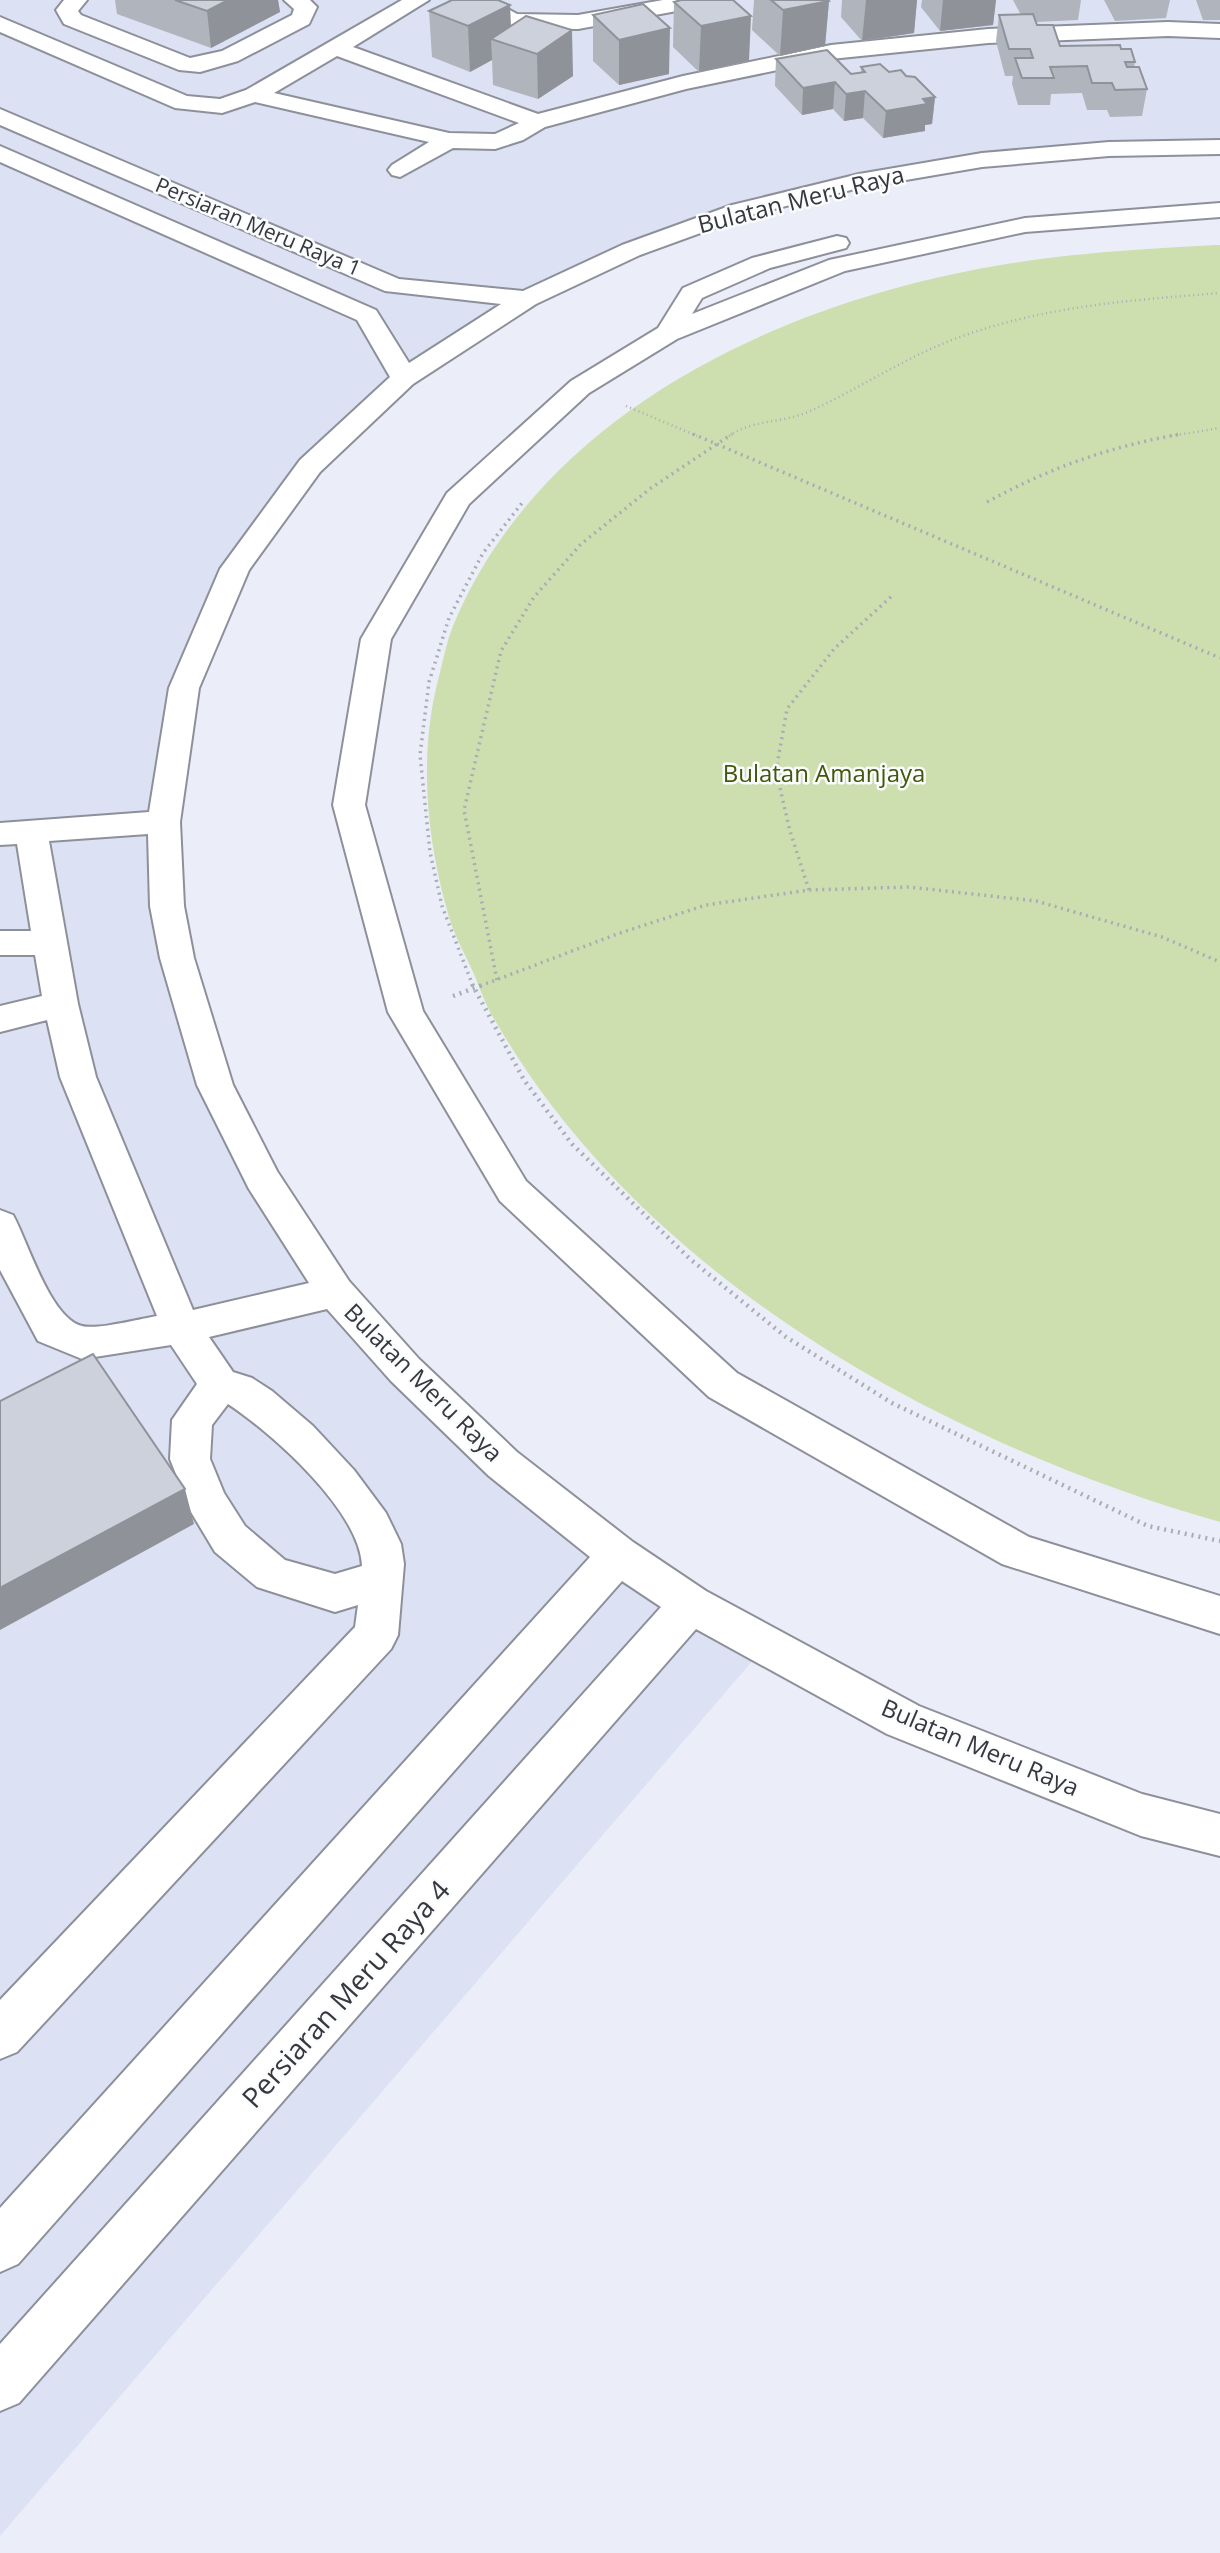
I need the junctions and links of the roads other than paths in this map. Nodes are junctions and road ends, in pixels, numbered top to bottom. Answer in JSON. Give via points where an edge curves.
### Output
{"nodes":[{"id":1,"x":76,"y":0,"type":"edge"},
{"id":2,"x":295,"y":0,"type":"edge"},
{"id":3,"x":418,"y":0,"type":"edge"},
{"id":4,"x":476,"y":0,"type":"edge"},
{"id":5,"x":699,"y":0,"type":"edge"},
{"id":6,"x":0,"y":24,"type":"edge"},
{"id":7,"x":1220,"y":31,"type":"edge"},
{"id":8,"x":335,"y":48,"type":"junction"},
{"id":9,"x":164,"y":56,"type":"junction"},
{"id":10,"x":124,"y":77,"type":"junction"},
{"id":11,"x":254,"y":95,"type":"junction"},
{"id":12,"x":0,"y":116,"type":"edge"},
{"id":13,"x":537,"y":122,"type":"junction"},
{"id":14,"x":449,"y":140,"type":"junction"},
{"id":15,"x":1220,"y":147,"type":"edge"},
{"id":16,"x":0,"y":153,"type":"edge"},
{"id":17,"x":400,"y":170,"type":"dead end"},
{"id":18,"x":1220,"y":188,"type":"edge"},
{"id":19,"x":1220,"y":210,"type":"edge"},
{"id":20,"x":527,"y":299,"type":"junction"},
{"id":21,"x":668,"y":333,"type":"junction"},
{"id":22,"x":404,"y":378,"type":"junction"},
{"id":23,"x":164,"y":822,"type":"junction"},
{"id":24,"x":16,"y":832,"type":"edge"},
{"id":25,"x":0,"y":943,"type":"edge"},
{"id":26,"x":51,"y":943,"type":"junction"},
{"id":27,"x":61,"y":1004,"type":"junction"},
{"id":28,"x":0,"y":1019,"type":"edge"},
{"id":29,"x":0,"y":1225,"type":"edge"},
{"id":30,"x":335,"y":1292,"type":"junction"},
{"id":31,"x":181,"y":1328,"type":"junction"},
{"id":32,"x":220,"y":1385,"type":"junction"},
{"id":33,"x":618,"y":1555,"type":"junction"},
{"id":34,"x":382,"y":1579,"type":"junction"},
{"id":35,"x":691,"y":1604,"type":"junction"},
{"id":36,"x":1220,"y":1615,"type":"edge"},
{"id":37,"x":1220,"y":1835,"type":"edge"},
{"id":38,"x":0,"y":2035,"type":"edge"},
{"id":39,"x":0,"y":2246,"type":"edge"},
{"id":40,"x":0,"y":2384,"type":"edge"}],
"edges":[{"from":1,"to":9,"type":"street","via":[[67,10],[72,19]]},
{"from":2,"to":9,"type":"street","via":[[306,6],[301,19],[213,63],[187,65]]},
{"from":3,"to":8,"type":"street"},
{"from":4,"to":5,"type":"street","via":[[513,20],[578,22]]},
{"from":6,"to":10,"type":"street"},
{"from":7,"to":13,"type":"street","via":[[988,36],[831,52],[683,83]]},
{"from":8,"to":11,"type":"street"},
{"from":8,"to":13,"type":"street"},
{"from":9,"to":10,"type":"street"},
{"from":10,"to":11,"type":"street","via":[[183,103],[222,106]]},
{"from":11,"to":14,"type":"street"},
{"from":12,"to":20,"type":"street","name":"Persiaran Meru Raya 1","via":[[394,285]]},
{"from":13,"to":14,"type":"street","via":[[512,139],[480,144]]},
{"from":14,"to":17,"type":"street"},
{"from":15,"to":20,"type":"street","name":"Bulatan Meru Raya","via":[[1109,149],[982,160],[859,181],[692,228],[631,250]]},
{"from":16,"to":22,"type":"street","name":"Persiaran Meru Raya 1","via":[[367,315]]},
{"from":18,"to":21,"type":"street","via":[[964,216],[862,236],[761,263],[692,293]]},
{"from":19,"to":21,"type":"street","via":[[1025,225],[851,262]]},
{"from":20,"to":22,"type":"street","name":"Bulatan Meru Raya"},
{"from":21,"to":36,"type":"street","via":[[580,387],[457,499],[376,639],[349,805],[406,1012],[513,1191],[723,1385],[1017,1551]]},
{"from":22,"to":23,"type":"street","name":"Bulatan Meru Raya","via":[[310,466],[235,569],[184,688]]},
{"from":23,"to":24,"type":"street"},
{"from":23,"to":30,"type":"street","name":"Bulatan Meru Raya","via":[[167,906],[177,958],[215,1085],[262,1179]]},
{"from":24,"to":26,"type":"street"},
{"from":25,"to":26,"type":"street"},
{"from":26,"to":27,"type":"street"},
{"from":27,"to":28,"type":"street"},
{"from":27,"to":31,"type":"street","via":[[78,1077]]},
{"from":29,"to":31,"type":"street","via":[[52,1330],[82,1343]]},
{"from":30,"to":31,"type":"street"},
{"from":30,"to":33,"type":"street","name":"Bulatan Meru Raya","via":[[405,1370],[503,1464]]},
{"from":31,"to":32,"type":"street"},
{"from":32,"to":34,"type":"street","via":[[239,1390],[302,1441],[344,1486],[381,1545]]},
{"from":32,"to":34,"type":"street","via":[[192,1420],[191,1459],[206,1500],[230,1539],[272,1574],[335,1593]]},
{"from":33,"to":35,"type":"street","name":"Bulatan Meru Raya"},
{"from":33,"to":39,"type":"street"},
{"from":34,"to":38,"type":"street","via":[[376,1635]]},
{"from":35,"to":37,"type":"street","name":"Bulatan Meru Raya","via":[[902,1720],[1141,1815]]},
{"from":35,"to":40,"type":"street","name":"Persiaran Meru Raya 4"}]}
